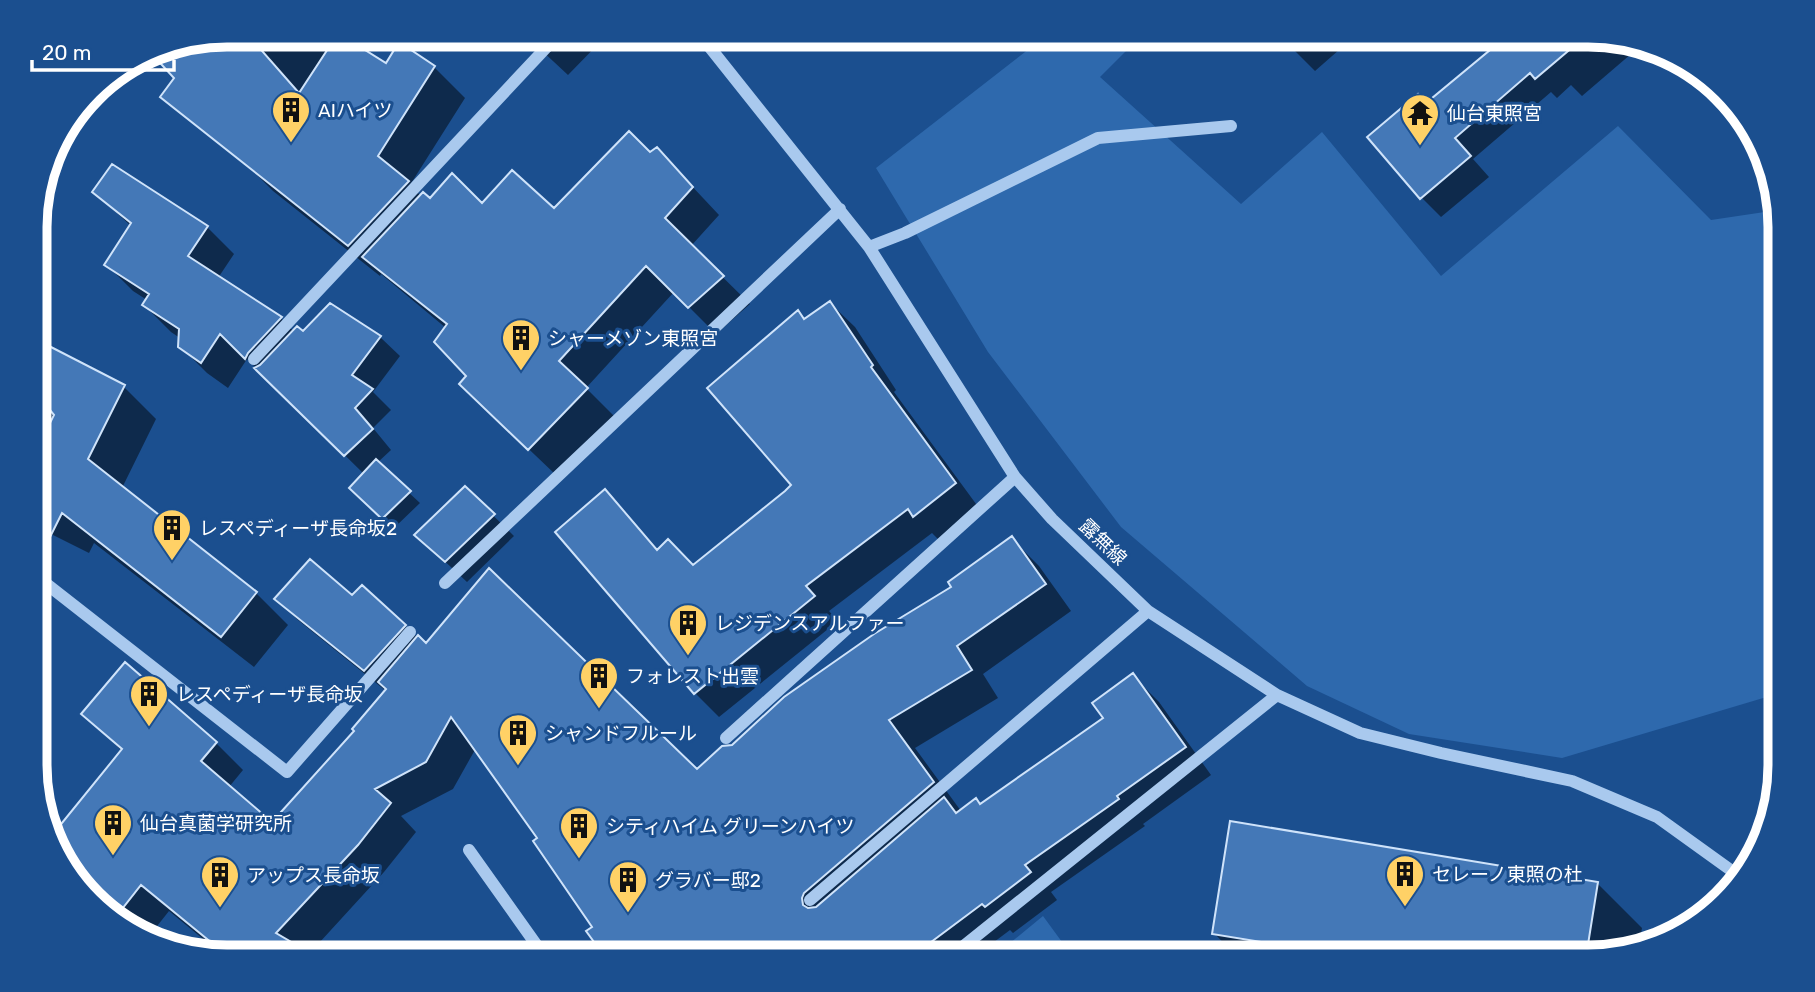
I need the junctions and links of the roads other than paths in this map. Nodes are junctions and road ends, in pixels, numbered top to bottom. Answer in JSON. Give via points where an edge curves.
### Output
{"nodes":[{"id":1,"x":546,"y":48,"type":"edge"},
{"id":2,"x":710,"y":48,"type":"edge"},
{"id":3,"x":1231,"y":126,"type":"dead end"},
{"id":4,"x":840,"y":209,"type":"junction"},
{"id":5,"x":869,"y":247,"type":"junction"},
{"id":6,"x":254,"y":359,"type":"dead end"},
{"id":7,"x":1015,"y":477,"type":"junction"},
{"id":8,"x":445,"y":583,"type":"dead end"},
{"id":9,"x":47,"y":585,"type":"edge"},
{"id":10,"x":1148,"y":611,"type":"junction"},
{"id":11,"x":410,"y":632,"type":"dead end"},
{"id":12,"x":1277,"y":695,"type":"junction"},
{"id":13,"x":726,"y":738,"type":"dead end"},
{"id":14,"x":469,"y":850,"type":"dead end"},
{"id":15,"x":1732,"y":871,"type":"edge"},
{"id":16,"x":810,"y":901,"type":"dead end"},
{"id":17,"x":966,"y":944,"type":"edge"},
{"id":18,"x":536,"y":945,"type":"edge"}],
"edges":[{"from":1,"to":6,"type":"street"},
{"from":2,"to":4,"type":"street","name":"露無線"},
{"from":3,"to":5,"type":"street","via":[[1098,138]]},
{"from":4,"to":5,"type":"street","name":"露無線"},
{"from":4,"to":8,"type":"street"},
{"from":5,"to":7,"type":"street","name":"露無線"},
{"from":7,"to":10,"type":"street","name":"露無線"},
{"from":7,"to":13,"type":"street"},
{"from":9,"to":11,"type":"street","via":[[287,772]]},
{"from":10,"to":12,"type":"street","name":"露無線"},
{"from":10,"to":16,"type":"street"},
{"from":12,"to":15,"type":"street","name":"露無線","via":[[1360,733],[1572,781],[1657,817]]},
{"from":12,"to":17,"type":"street"},
{"from":14,"to":18,"type":"street"}]}
